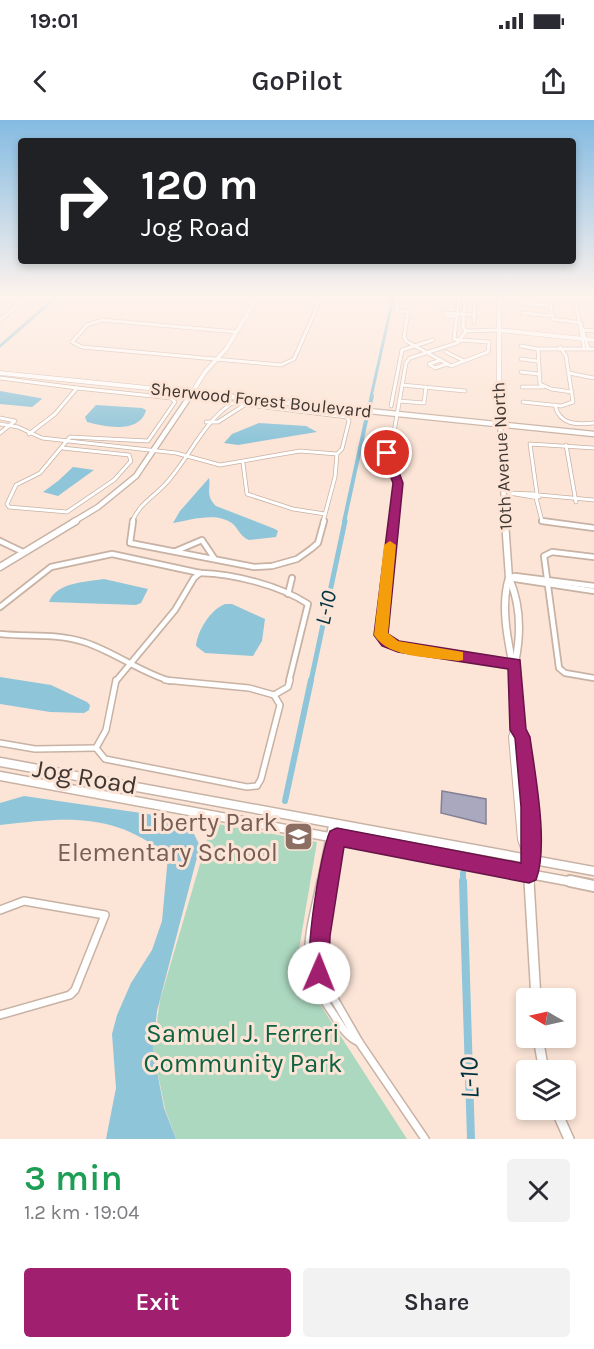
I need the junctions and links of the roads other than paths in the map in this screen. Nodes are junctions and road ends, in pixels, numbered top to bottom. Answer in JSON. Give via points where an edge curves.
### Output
{"nodes":[{"id":1,"x":78,"y":346,"type":"edge"},
{"id":2,"x":227,"y":346,"type":"edge"},
{"id":3,"x":300,"y":346,"type":"edge"},
{"id":4,"x":414,"y":346,"type":"edge"},
{"id":5,"x":416,"y":346,"type":"edge"},
{"id":6,"x":447,"y":346,"type":"edge"},
{"id":7,"x":489,"y":346,"type":"edge"},
{"id":8,"x":498,"y":346,"type":"edge"},
{"id":9,"x":521,"y":346,"type":"dead end"},
{"id":10,"x":560,"y":347,"type":"junction"},
{"id":11,"x":586,"y":348,"type":"joint"},
{"id":12,"x":538,"y":349,"type":"junction"},
{"id":13,"x":594,"y":349,"type":"edge"},
{"id":14,"x":446,"y":352,"type":"dead end"},
{"id":15,"x":428,"y":353,"type":"junction"},
{"id":16,"x":521,"y":359,"type":"dead end"},
{"id":17,"x":216,"y":360,"type":"junction"},
{"id":18,"x":441,"y":360,"type":"junction"},
{"id":19,"x":464,"y":361,"type":"junction"},
{"id":20,"x":537,"y":361,"type":"junction"},
{"id":21,"x":447,"y":364,"type":"junction"},
{"id":22,"x":521,"y":372,"type":"dead end"},
{"id":23,"x":0,"y":373,"type":"edge"},
{"id":24,"x":568,"y":373,"type":"junction"},
{"id":25,"x":538,"y":374,"type":"junction"},
{"id":26,"x":0,"y":378,"type":"edge"},
{"id":27,"x":594,"y":378,"type":"edge"},
{"id":28,"x":402,"y":385,"type":"junction"},
{"id":29,"x":426,"y":387,"type":"junction"},
{"id":30,"x":522,"y":387,"type":"dead end"},
{"id":31,"x":544,"y":387,"type":"junction"},
{"id":32,"x":76,"y":388,"type":"junction"},
{"id":33,"x":465,"y":391,"type":"dead end"},
{"id":34,"x":572,"y":392,"type":"junction"},
{"id":35,"x":192,"y":393,"type":"junction"},
{"id":36,"x":399,"y":401,"type":"junction"},
{"id":37,"x":523,"y":402,"type":"dead end"},
{"id":38,"x":246,"y":404,"type":"junction"},
{"id":39,"x":555,"y":405,"type":"junction"},
{"id":40,"x":391,"y":406,"type":"dead end"},
{"id":41,"x":397,"y":414,"type":"junction"},
{"id":42,"x":0,"y":418,"type":"edge"},
{"id":43,"x":206,"y":422,"type":"junction"},
{"id":44,"x":594,"y":423,"type":"edge"},
{"id":45,"x":0,"y":424,"type":"edge"},
{"id":46,"x":499,"y":424,"type":"junction"},
{"id":47,"x":11,"y":425,"type":"junction"},
{"id":48,"x":0,"y":431,"type":"edge"},
{"id":49,"x":30,"y":434,"type":"junction"},
{"id":50,"x":594,"y":434,"type":"edge"},
{"id":51,"x":67,"y":441,"type":"junction"},
{"id":52,"x":124,"y":441,"type":"junction"},
{"id":53,"x":566,"y":446,"type":"junction"},
{"id":54,"x":120,"y":447,"type":"junction"},
{"id":55,"x":62,"y":448,"type":"junction"},
{"id":56,"x":594,"y":448,"type":"edge"},
{"id":57,"x":155,"y":451,"type":"junction"},
{"id":58,"x":116,"y":454,"type":"junction"},
{"id":59,"x":337,"y":454,"type":"junction"},
{"id":60,"x":187,"y":456,"type":"junction"},
{"id":61,"x":243,"y":463,"type":"junction"},
{"id":62,"x":506,"y":492,"type":"junction"},
{"id":63,"x":536,"y":496,"type":"junction"},
{"id":64,"x":576,"y":500,"type":"junction"},
{"id":65,"x":594,"y":502,"type":"edge"},
{"id":66,"x":325,"y":514,"type":"junction"},
{"id":67,"x":594,"y":528,"type":"edge"},
{"id":68,"x":0,"y":541,"type":"edge"},
{"id":69,"x":176,"y":551,"type":"junction"},
{"id":70,"x":23,"y":552,"type":"junction"},
{"id":71,"x":594,"y":557,"type":"edge"},
{"id":72,"x":214,"y":558,"type":"junction"},
{"id":73,"x":0,"y":567,"type":"edge"},
{"id":74,"x":200,"y":573,"type":"junction"},
{"id":75,"x":292,"y":578,"type":"dead end"},
{"id":76,"x":509,"y":578,"type":"junction"},
{"id":77,"x":547,"y":583,"type":"junction"},
{"id":78,"x":594,"y":586,"type":"edge"},
{"id":79,"x":594,"y":591,"type":"edge"},
{"id":80,"x":288,"y":594,"type":"junction"},
{"id":81,"x":0,"y":607,"type":"edge"},
{"id":82,"x":0,"y":634,"type":"edge"},
{"id":83,"x":515,"y":664,"type":"junction"},
{"id":84,"x":129,"y":665,"type":"junction"},
{"id":85,"x":594,"y":678,"type":"edge"},
{"id":86,"x":274,"y":695,"type":"junction"},
{"id":87,"x":0,"y":743,"type":"edge"},
{"id":88,"x":96,"y":748,"type":"junction"},
{"id":89,"x":0,"y":762,"type":"edge"},
{"id":90,"x":0,"y":776,"type":"edge"},
{"id":91,"x":166,"y":792,"type":"junction"},
{"id":92,"x":162,"y":805,"type":"junction"},
{"id":93,"x":336,"y":822,"type":"junction"},
{"id":94,"x":333,"y":836,"type":"junction"},
{"id":95,"x":529,"y":859,"type":"junction"},
{"id":96,"x":594,"y":871,"type":"edge"},
{"id":97,"x":529,"y":873,"type":"junction"},
{"id":98,"x":594,"y":886,"type":"edge"},
{"id":99,"x":0,"y":910,"type":"edge"},
{"id":100,"x":535,"y":988,"type":"edge"},
{"id":101,"x":0,"y":1015,"type":"edge"},
{"id":102,"x":359,"y":1042,"type":"junction"},
{"id":103,"x":560,"y":1120,"type":"edge"},
{"id":104,"x":425,"y":1139,"type":"edge"},
{"id":105,"x":569,"y":1139,"type":"edge"}],
"edges":[{"from":1,"to":17,"type":"street"},
{"from":2,"to":17,"type":"street"},
{"from":3,"to":17,"type":"street","via":[[294,359],[279,365]]},
{"from":4,"to":40,"type":"street","via":[[402,350]]},
{"from":5,"to":15,"type":"street"},
{"from":6,"to":15,"type":"street"},
{"from":7,"to":19,"type":"street","via":[[488,353]]},
{"from":8,"to":46,"type":"street","name":"10th Avenue North"},
{"from":9,"to":12,"type":"street"},
{"from":10,"to":11,"type":"street"},
{"from":10,"to":12,"type":"street"},
{"from":10,"to":24,"type":"street","via":[[566,356]]},
{"from":11,"to":13,"type":"street"},
{"from":12,"to":20,"type":"street"},
{"from":14,"to":19,"type":"street"},
{"from":15,"to":18,"type":"street"},
{"from":15,"to":28,"type":"street","via":[[406,361]]},
{"from":16,"to":20,"type":"street"},
{"from":17,"to":35,"type":"street"},
{"from":18,"to":21,"type":"street"},
{"from":18,"to":21,"type":"street","via":[[429,364],[435,368]]},
{"from":19,"to":21,"type":"street"},
{"from":20,"to":25,"type":"street"},
{"from":22,"to":25,"type":"street"},
{"from":23,"to":35,"type":"street","name":"Sherwood Forest Boulevard"},
{"from":24,"to":27,"type":"street"},
{"from":24,"to":34,"type":"street"},
{"from":25,"to":31,"type":"street"},
{"from":26,"to":32,"type":"street"},
{"from":28,"to":29,"type":"street"},
{"from":28,"to":36,"type":"street"},
{"from":29,"to":33,"type":"street"},
{"from":29,"to":36,"type":"street","via":[[424,403]]},
{"from":30,"to":31,"type":"street"},
{"from":31,"to":34,"type":"street"},
{"from":32,"to":49,"type":"street","via":[[55,414]]},
{"from":32,"to":52,"type":"street","via":[[174,400],[148,441]]},
{"from":34,"to":39,"type":"street","via":[[572,404]]},
{"from":35,"to":41,"type":"street","name":"Sherwood Forest Boulevard"},
{"from":35,"to":57,"type":"street"},
{"from":36,"to":41,"type":"street"},
{"from":37,"to":39,"type":"street"},
{"from":38,"to":43,"type":"street","via":[[219,422]]},
{"from":38,"to":43,"type":"street","via":[[232,403]]},
{"from":38,"to":59,"type":"street","via":[[344,415],[349,421]]},
{"from":39,"to":44,"type":"street","via":[[555,414],[561,420]]},
{"from":41,"to":46,"type":"street","name":"Sherwood Forest Boulevard"},
{"from":41,"to":83,"type":"street","via":[[387,450],[398,483],[381,635],[398,646]]},
{"from":42,"to":47,"type":"street","via":[[14,420]]},
{"from":43,"to":60,"type":"street"},
{"from":45,"to":47,"type":"street"},
{"from":46,"to":50,"type":"street","name":"Sherwood Forest Boulevard"},
{"from":46,"to":62,"type":"street","name":"10th Avenue North"},
{"from":47,"to":48,"type":"street"},
{"from":47,"to":49,"type":"street"},
{"from":49,"to":51,"type":"street"},
{"from":51,"to":52,"type":"street","via":[[74,436]]},
{"from":51,"to":54,"type":"street"},
{"from":51,"to":55,"type":"street"},
{"from":52,"to":54,"type":"street"},
{"from":53,"to":56,"type":"street"},
{"from":53,"to":63,"type":"street","via":[[530,444]]},
{"from":53,"to":64,"type":"street"},
{"from":54,"to":57,"type":"street"},
{"from":54,"to":58,"type":"street"},
{"from":55,"to":58,"type":"street"},
{"from":55,"to":58,"type":"street","via":[[40,474],[16,485],[9,507],[67,512],[114,480],[131,460],[129,455]]},
{"from":57,"to":60,"type":"street"},
{"from":57,"to":70,"type":"street","via":[[136,476],[110,498]]},
{"from":59,"to":61,"type":"street","via":[[300,451]]},
{"from":59,"to":66,"type":"street"},
{"from":60,"to":61,"type":"street","via":[[220,465]]},
{"from":60,"to":69,"type":"street","via":[[166,484],[136,513],[128,537],[130,543]]},
{"from":61,"to":66,"type":"street","via":[[247,494],[293,509]]},
{"from":62,"to":63,"type":"street"},
{"from":62,"to":76,"type":"street","name":"10th Avenue North"},
{"from":63,"to":64,"type":"street"},
{"from":63,"to":67,"type":"street","via":[[539,518],[545,522]]},
{"from":64,"to":65,"type":"street"},
{"from":66,"to":72,"type":"street","via":[[318,543],[284,564],[254,567]]},
{"from":68,"to":70,"type":"street"},
{"from":69,"to":72,"type":"street"},
{"from":69,"to":72,"type":"street","via":[[202,540]]},
{"from":70,"to":73,"type":"street"},
{"from":71,"to":77,"type":"street","via":[[546,553]]},
{"from":74,"to":80,"type":"street","via":[[216,573]]},
{"from":74,"to":81,"type":"street","via":[[112,554],[51,567]]},
{"from":74,"to":84,"type":"street"},
{"from":75,"to":80,"type":"street"},
{"from":76,"to":77,"type":"street"},
{"from":76,"to":83,"type":"street","name":"10th Avenue North","via":[[506,587],[510,648]]},
{"from":77,"to":78,"type":"street"},
{"from":77,"to":79,"type":"street"},
{"from":77,"to":85,"type":"street","via":[[559,668],[565,673]]},
{"from":80,"to":86,"type":"street","via":[[308,604],[288,687]]},
{"from":82,"to":84,"type":"street","via":[[82,640]]},
{"from":83,"to":95,"type":"street","name":"10th Avenue North","via":[[518,730],[513,737],[522,839]]},
{"from":84,"to":86,"type":"street","via":[[167,681],[255,689]]},
{"from":84,"to":88,"type":"street","via":[[116,680],[106,730]]},
{"from":86,"to":88,"type":"street","via":[[279,705],[257,786],[112,762]]},
{"from":87,"to":88,"type":"street","via":[[35,749]]},
{"from":89,"to":91,"type":"main road","name":"Jog Road"},
{"from":90,"to":92,"type":"main road","name":"Jog Road"},
{"from":91,"to":92,"type":"main road"},
{"from":91,"to":93,"type":"main road","name":"Jog Road"},
{"from":92,"to":94,"type":"main road","name":"Jog Road"},
{"from":93,"to":94,"type":"street"},
{"from":93,"to":95,"type":"main road","name":"Jog Road"},
{"from":94,"to":97,"type":"main road","name":"Jog Road"},
{"from":94,"to":102,"type":"street","via":[[319,973]]},
{"from":94,"to":102,"type":"street","via":[[307,964],[312,985],[350,1038]]},
{"from":95,"to":96,"type":"main road","name":"Jog Road"},
{"from":95,"to":97,"type":"street","name":"10th Avenue North"},
{"from":97,"to":98,"type":"main road","name":"Jog Road"},
{"from":97,"to":100,"type":"street","name":"10th Avenue North"},
{"from":99,"to":101,"type":"street","via":[[24,901],[105,915],[70,995]]},
{"from":102,"to":104,"type":"street"},
{"from":103,"to":105,"type":"street"}]}
